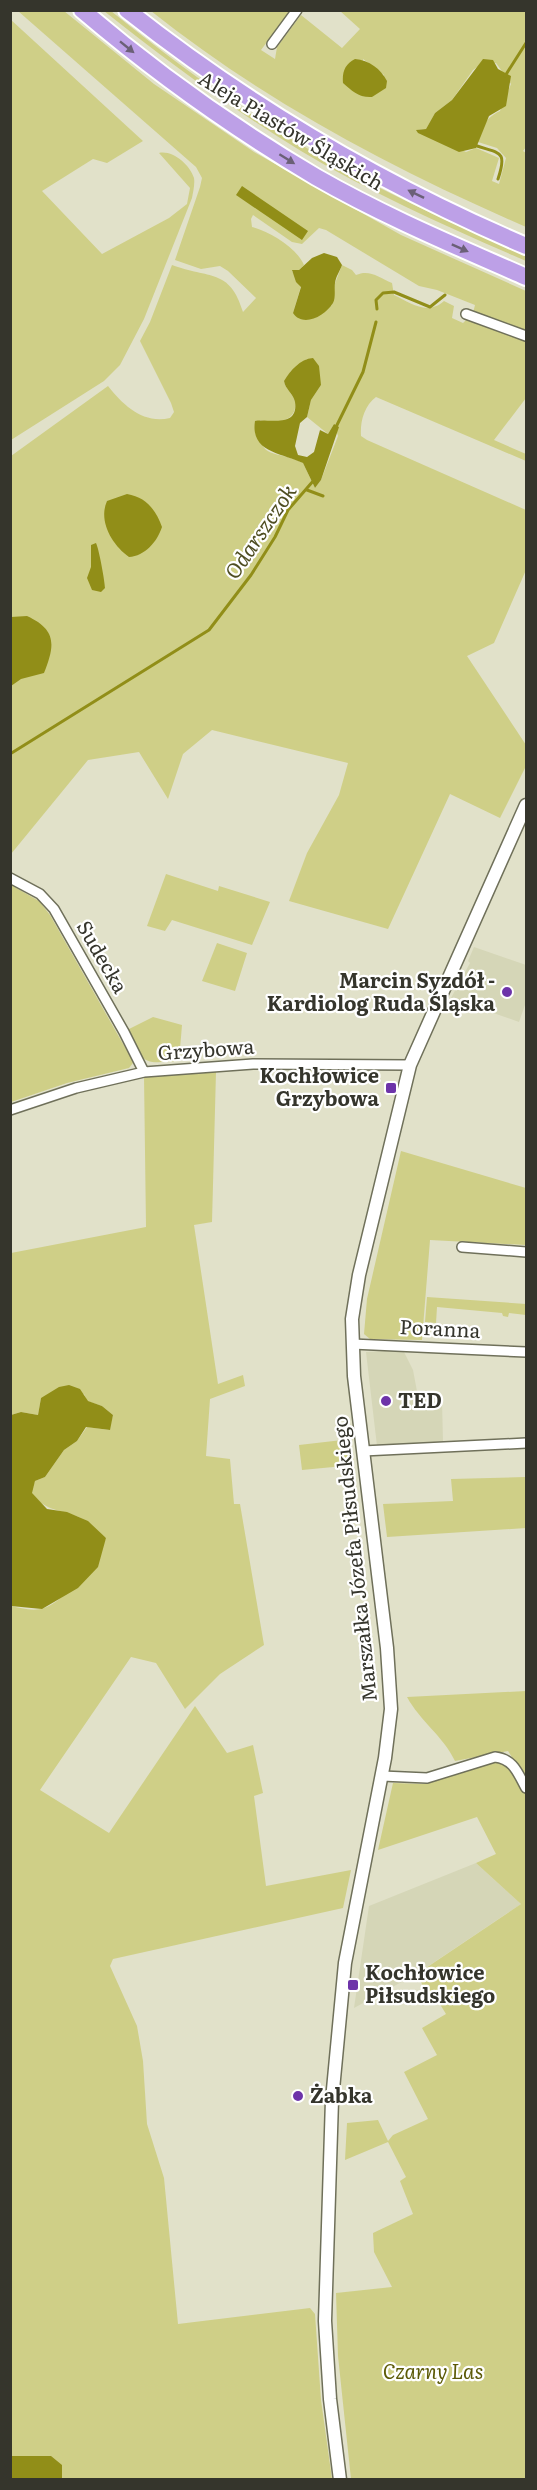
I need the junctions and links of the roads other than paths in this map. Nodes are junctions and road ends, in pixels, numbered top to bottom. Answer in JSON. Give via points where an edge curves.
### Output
{"nodes":[{"id":1,"x":82,"y":10,"type":"edge"},
{"id":2,"x":127,"y":10,"type":"edge"},
{"id":3,"x":297,"y":10,"type":"edge"},
{"id":4,"x":272,"y":44,"type":"dead end"},
{"id":5,"x":526,"y":246,"type":"edge"},
{"id":6,"x":526,"y":277,"type":"edge"},
{"id":7,"x":466,"y":314,"type":"dead end"},
{"id":8,"x":526,"y":336,"type":"edge"},
{"id":9,"x":526,"y":805,"type":"edge"},
{"id":10,"x":10,"y":878,"type":"edge"},
{"id":11,"x":410,"y":1065,"type":"junction"},
{"id":12,"x":144,"y":1072,"type":"junction"},
{"id":13,"x":10,"y":1110,"type":"edge"},
{"id":14,"x":462,"y":1247,"type":"dead end"},
{"id":15,"x":526,"y":1252,"type":"edge"},
{"id":16,"x":352,"y":1344,"type":"junction"},
{"id":17,"x":526,"y":1352,"type":"edge"},
{"id":18,"x":526,"y":1443,"type":"edge"},
{"id":19,"x":363,"y":1452,"type":"junction"},
{"id":20,"x":382,"y":1776,"type":"junction"},
{"id":21,"x":526,"y":1788,"type":"edge"},
{"id":22,"x":340,"y":2480,"type":"edge"}],
"edges":[{"from":1,"to":6,"type":"highway","name":"Aleja Piastów Śląskich","one_way":true,"via":[[186,92],[316,177],[411,226]]},
{"from":5,"to":2,"type":"highway","name":"Aleja Piastów Śląskich","one_way":true,"via":[[310,138],[225,84]]},
{"from":3,"to":4,"type":"street"},
{"from":7,"to":8,"type":"street"},
{"from":9,"to":11,"type":"street","name":"Marszałka Józefa Piłsudskiego"},
{"from":10,"to":12,"type":"street","name":"Sudecka","via":[[40,894],[54,909]]},
{"from":11,"to":12,"type":"street","name":"Grzybowa","via":[[253,1064]]},
{"from":11,"to":16,"type":"street","name":"Marszałka Józefa Piłsudskiego","via":[[359,1275]]},
{"from":12,"to":13,"type":"street","name":"Grzybowa","via":[[76,1088]]},
{"from":14,"to":15,"type":"street"},
{"from":16,"to":17,"type":"street","name":"Poranna"},
{"from":16,"to":19,"type":"street","name":"Marszałka Józefa Piłsudskiego"},
{"from":18,"to":19,"type":"street"},
{"from":19,"to":20,"type":"street","name":"Marszałka Józefa Piłsudskiego","via":[[391,1695]]},
{"from":20,"to":21,"type":"street","via":[[427,1778],[505,1758]]},
{"from":20,"to":22,"type":"street","name":"Marszałka Józefa Piłsudskiego","via":[[345,1963],[331,2124],[325,2321]]}]}
